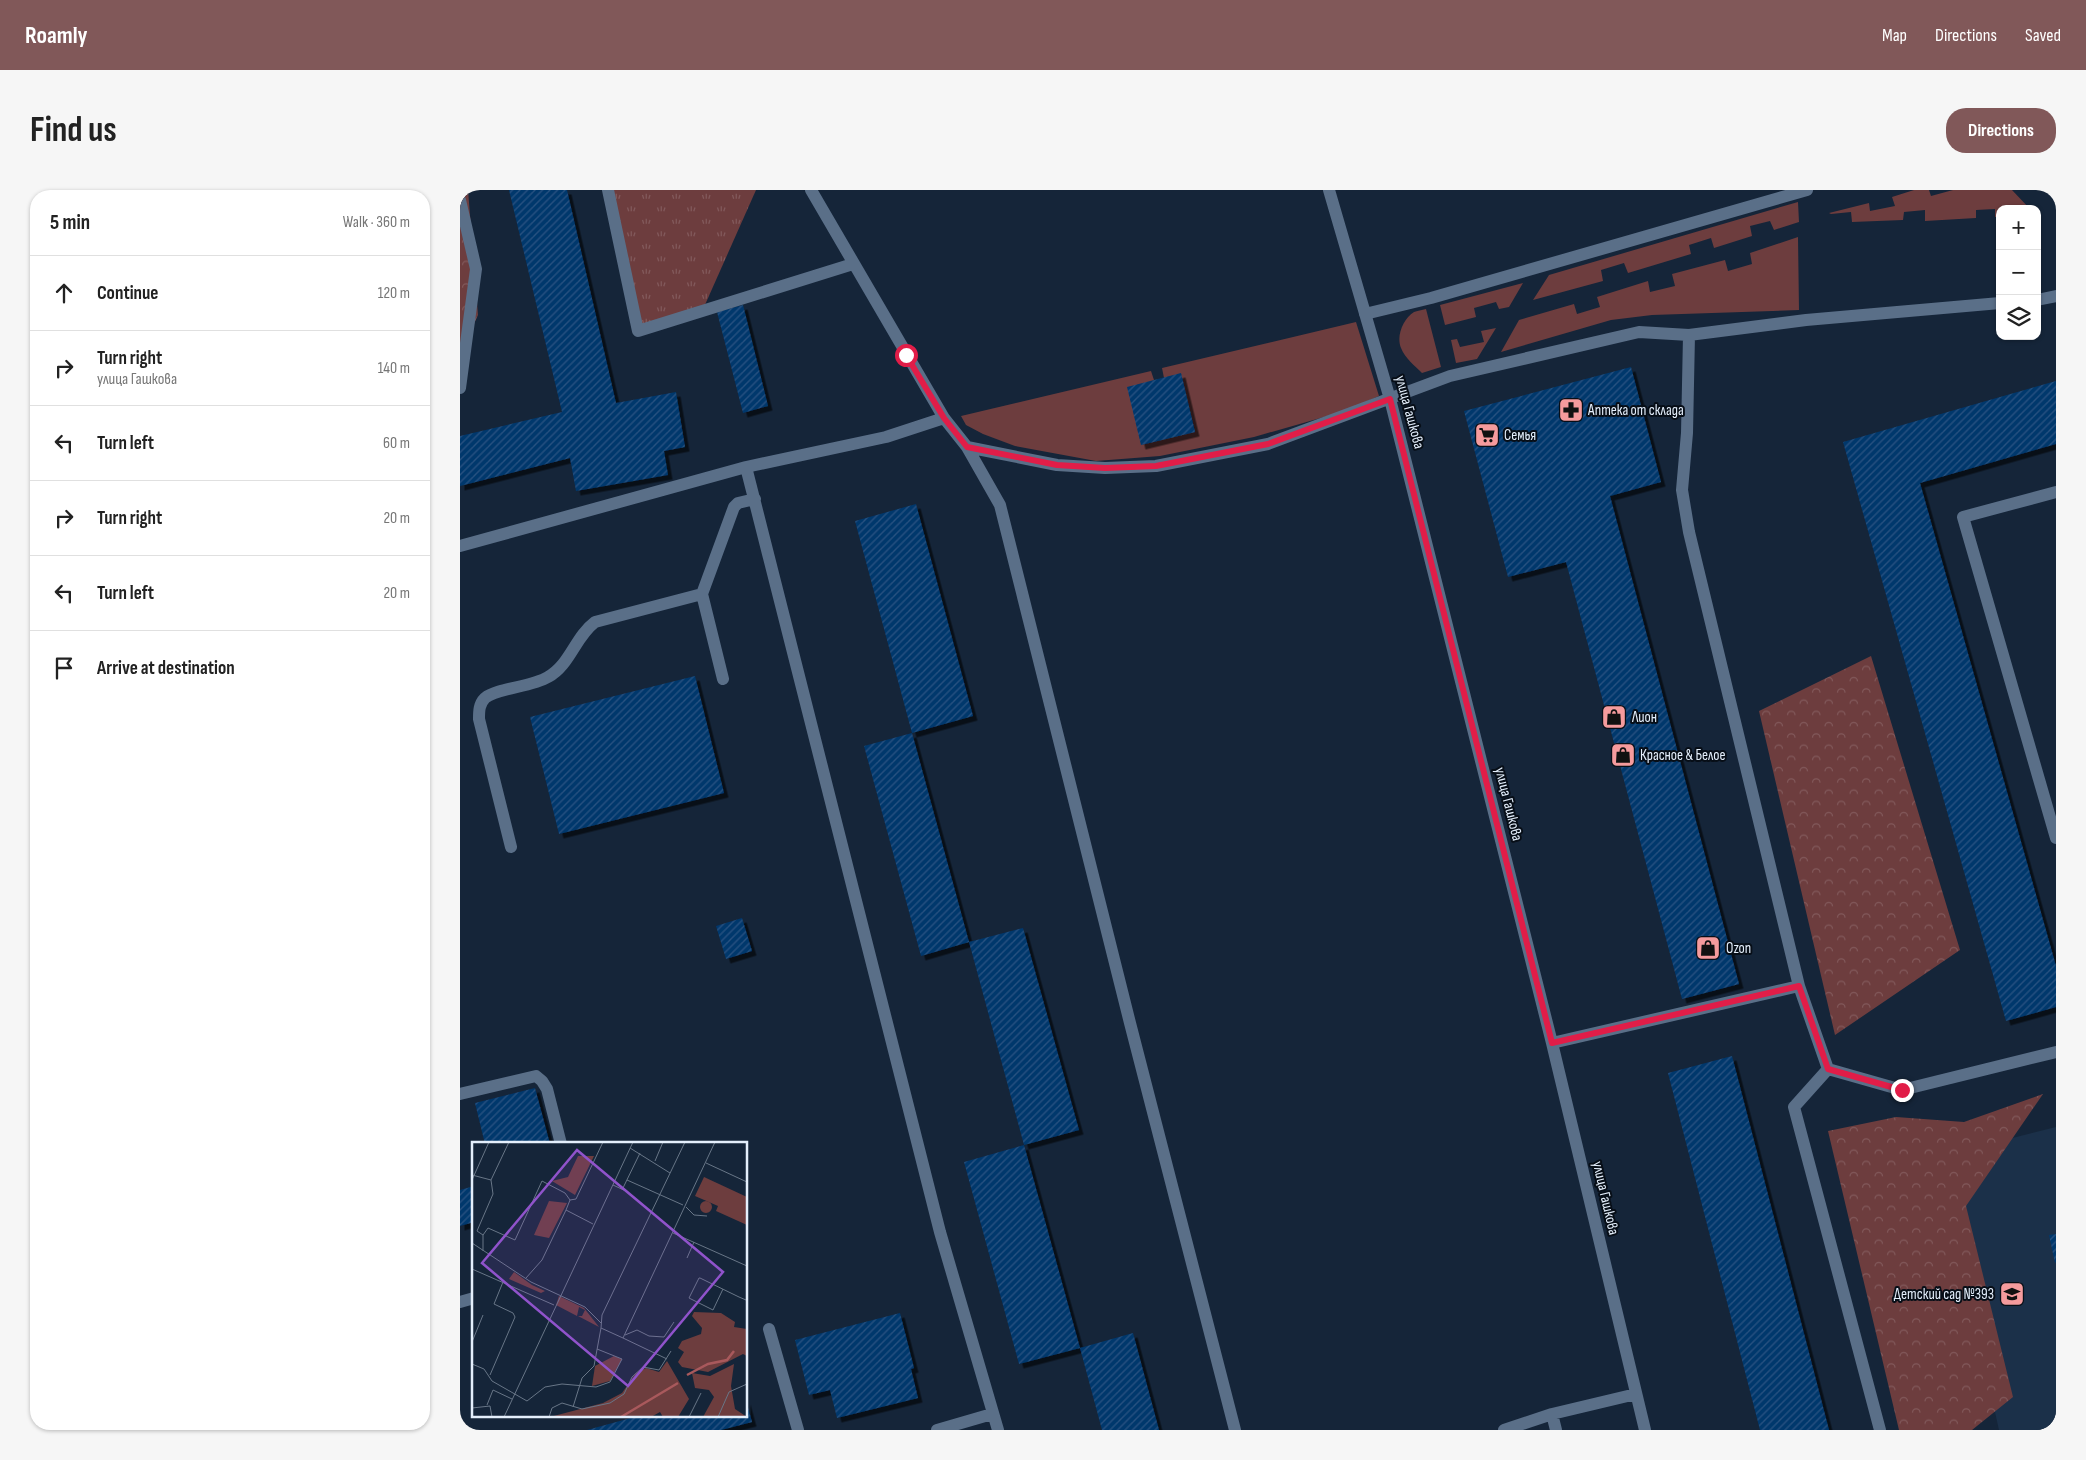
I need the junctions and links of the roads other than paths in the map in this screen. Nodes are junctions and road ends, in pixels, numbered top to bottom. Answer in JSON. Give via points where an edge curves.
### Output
{"nodes":[{"id":1,"x":608,"y":190,"type":"edge"},
{"id":2,"x":811,"y":190,"type":"edge"},
{"id":3,"x":1329,"y":190,"type":"edge"},
{"id":4,"x":1807,"y":190,"type":"edge"},
{"id":5,"x":460,"y":200,"type":"edge"},
{"id":6,"x":853,"y":264,"type":"junction"},
{"id":7,"x":2056,"y":296,"type":"edge"},
{"id":8,"x":2041,"y":299,"type":"edge"},
{"id":9,"x":1996,"y":303,"type":"edge"},
{"id":10,"x":1365,"y":314,"type":"junction"},
{"id":11,"x":1689,"y":335,"type":"junction"},
{"id":12,"x":460,"y":388,"type":"edge"},
{"id":13,"x":1390,"y":399,"type":"junction"},
{"id":14,"x":944,"y":418,"type":"junction"},
{"id":15,"x":967,"y":447,"type":"junction"},
{"id":16,"x":746,"y":467,"type":"junction"},
{"id":17,"x":2056,"y":492,"type":"edge"},
{"id":18,"x":754,"y":499,"type":"junction"},
{"id":19,"x":460,"y":546,"type":"edge"},
{"id":20,"x":702,"y":594,"type":"junction"},
{"id":21,"x":723,"y":679,"type":"dead end"},
{"id":22,"x":2056,"y":838,"type":"edge"},
{"id":23,"x":510,"y":847,"type":"dead end"},
{"id":24,"x":1799,"y":986,"type":"junction"},
{"id":25,"x":1552,"y":1043,"type":"junction"},
{"id":26,"x":2056,"y":1052,"type":"edge"},
{"id":27,"x":1828,"y":1069,"type":"junction"},
{"id":28,"x":460,"y":1094,"type":"edge"},
{"id":29,"x":560,"y":1142,"type":"edge"},
{"id":30,"x":770,"y":1330,"type":"dead end"},
{"id":31,"x":1636,"y":1394,"type":"junction"},
{"id":32,"x":992,"y":1414,"type":"junction"},
{"id":33,"x":1552,"y":1414,"type":"junction"},
{"id":34,"x":798,"y":1430,"type":"edge"},
{"id":35,"x":937,"y":1430,"type":"edge"},
{"id":36,"x":998,"y":1430,"type":"edge"},
{"id":37,"x":1235,"y":1430,"type":"edge"},
{"id":38,"x":1504,"y":1430,"type":"edge"},
{"id":39,"x":1556,"y":1430,"type":"edge"},
{"id":40,"x":1645,"y":1430,"type":"edge"},
{"id":41,"x":1880,"y":1430,"type":"edge"}],
"edges":[{"from":1,"to":6,"type":"street","via":[[638,331]]},
{"from":2,"to":6,"type":"street"},
{"from":3,"to":10,"type":"street","name":"улица Гашкова"},
{"from":4,"to":10,"type":"street"},
{"from":5,"to":12,"type":"street","via":[[476,269]]},
{"from":6,"to":14,"type":"street"},
{"from":7,"to":8,"type":"street"},
{"from":9,"to":11,"type":"street","via":[[1806,320]]},
{"from":10,"to":13,"type":"street","name":"улица Гашкова"},
{"from":11,"to":13,"type":"street","via":[[1639,332],[1450,376]]},
{"from":11,"to":24,"type":"street","via":[[1682,490],[1689,532]]},
{"from":13,"to":15,"type":"street","via":[[1268,444],[1156,466],[1105,468],[1057,465]]},
{"from":13,"to":25,"type":"street","name":"улица Гашкова"},
{"from":14,"to":15,"type":"street"},
{"from":14,"to":16,"type":"street","via":[[886,437]]},
{"from":15,"to":37,"type":"street","via":[[1000,504]]},
{"from":16,"to":18,"type":"street"},
{"from":16,"to":19,"type":"street"},
{"from":17,"to":22,"type":"street","via":[[1963,517]]},
{"from":18,"to":20,"type":"street","via":[[734,507]]},
{"from":18,"to":32,"type":"street","via":[[938,1222]]},
{"from":20,"to":21,"type":"street"},
{"from":20,"to":23,"type":"street","via":[[595,622],[580,637],[566,660],[548,677],[485,698],[478,708],[479,719]]},
{"from":24,"to":25,"type":"street"},
{"from":24,"to":27,"type":"street"},
{"from":25,"to":31,"type":"street","name":"улица Гашкова"},
{"from":26,"to":27,"type":"street","via":[[1902,1090]]},
{"from":27,"to":41,"type":"street","via":[[1794,1107]]},
{"from":28,"to":29,"type":"street","via":[[536,1076],[547,1089]]},
{"from":30,"to":34,"type":"street"},
{"from":31,"to":33,"type":"street"},
{"from":31,"to":40,"type":"street","name":"улица Гашкова"},
{"from":32,"to":35,"type":"street"},
{"from":32,"to":36,"type":"street"},
{"from":33,"to":38,"type":"street"},
{"from":33,"to":39,"type":"street"}]}
